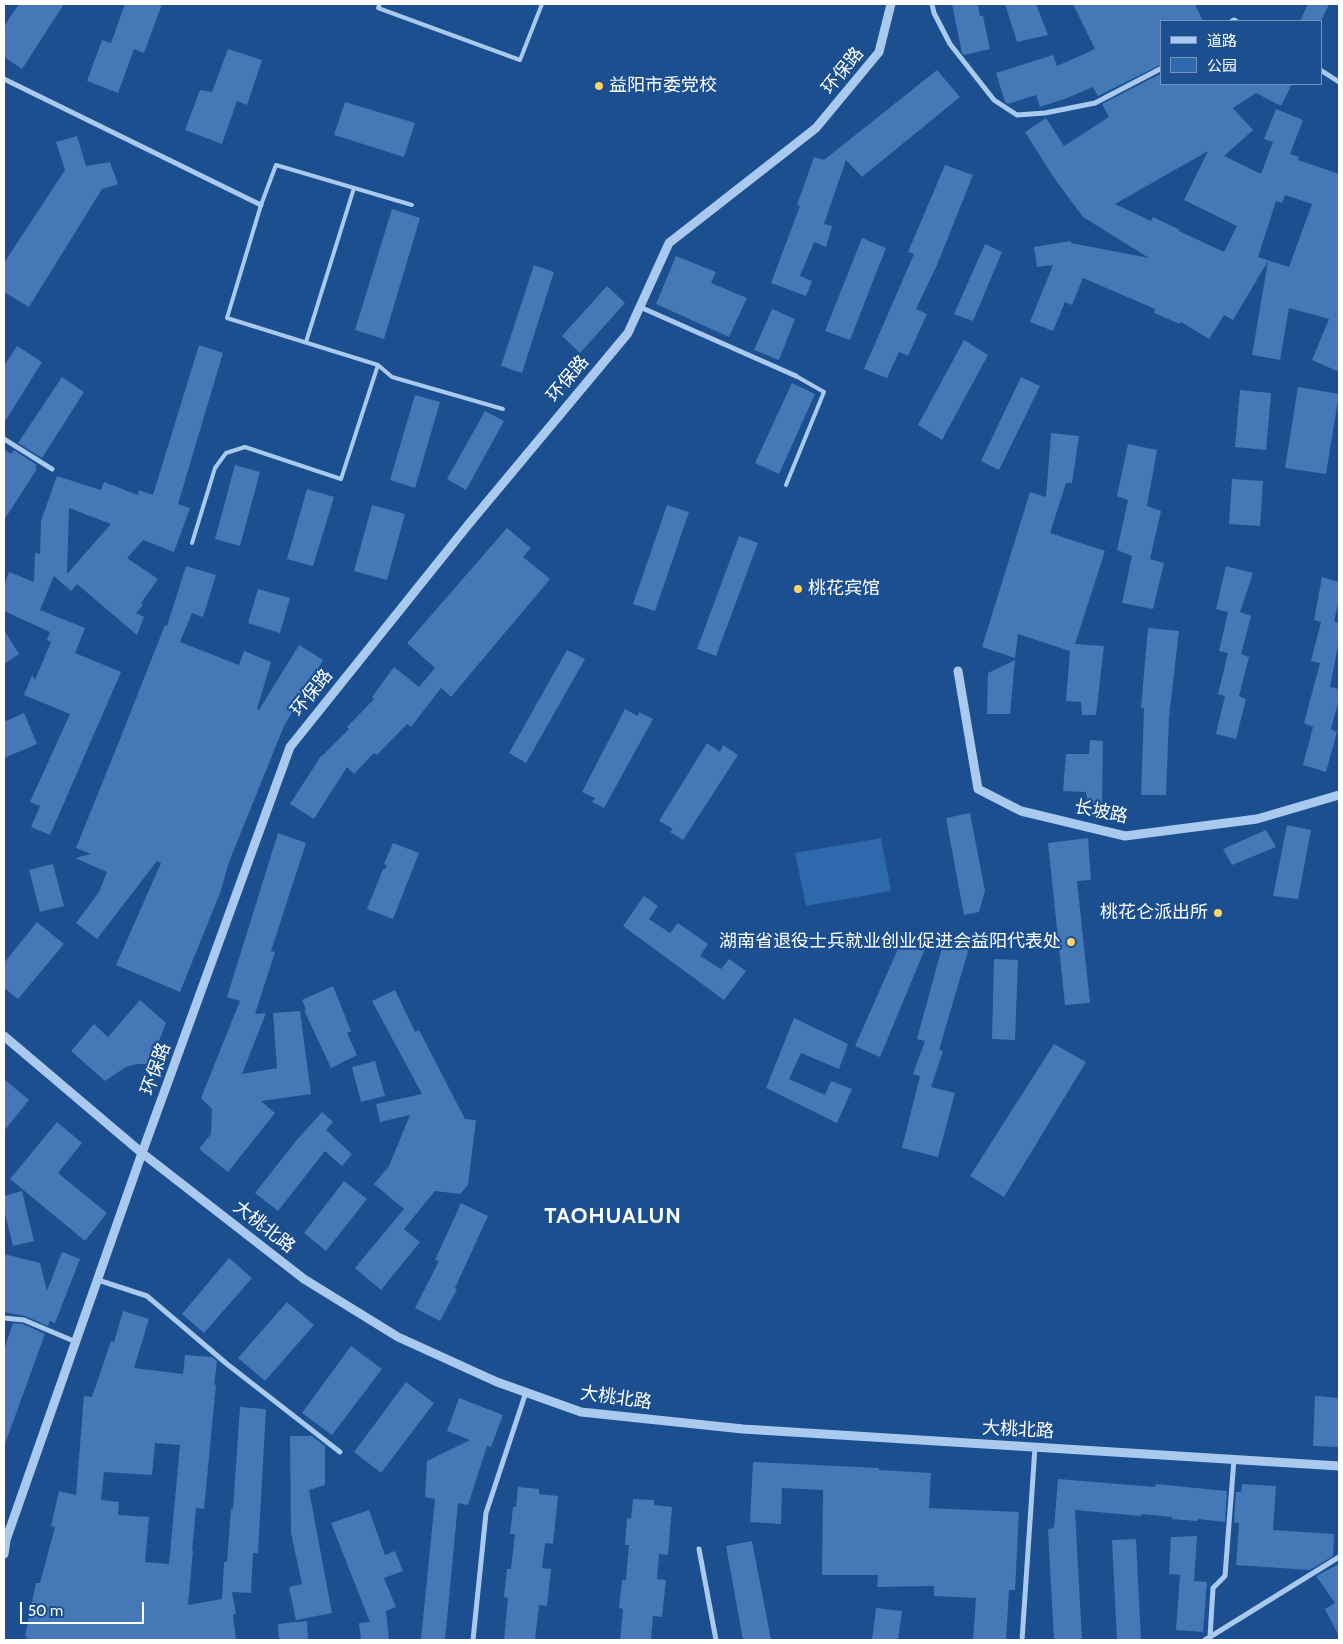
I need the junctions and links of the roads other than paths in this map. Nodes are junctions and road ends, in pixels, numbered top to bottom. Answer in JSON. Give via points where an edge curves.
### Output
{"nodes":[{"id":1,"x":380,"y":4,"type":"edge"},
{"id":2,"x":542,"y":4,"type":"edge"},
{"id":3,"x":891,"y":4,"type":"edge"},
{"id":4,"x":932,"y":4,"type":"edge"},
{"id":5,"x":1160,"y":69,"type":"edge"},
{"id":6,"x":1323,"y":72,"type":"edge"},
{"id":7,"x":4,"y":79,"type":"edge"},
{"id":8,"x":1339,"y":82,"type":"edge"},
{"id":9,"x":354,"y":188,"type":"junction"},
{"id":10,"x":261,"y":205,"type":"junction"},
{"id":11,"x":412,"y":205,"type":"dead end"},
{"id":12,"x":640,"y":307,"type":"junction"},
{"id":13,"x":306,"y":342,"type":"junction"},
{"id":14,"x":378,"y":364,"type":"junction"},
{"id":15,"x":796,"y":376,"type":"joint"},
{"id":16,"x":503,"y":409,"type":"dead end"},
{"id":17,"x":4,"y":440,"type":"edge"},
{"id":18,"x":52,"y":469,"type":"dead end"},
{"id":19,"x":786,"y":485,"type":"dead end"},
{"id":20,"x":192,"y":543,"type":"dead end"},
{"id":21,"x":958,"y":671,"type":"dead end"},
{"id":22,"x":1339,"y":795,"type":"edge"},
{"id":23,"x":4,"y":1036,"type":"edge"},
{"id":24,"x":142,"y":1153,"type":"junction"},
{"id":25,"x":98,"y":1280,"type":"junction"},
{"id":26,"x":4,"y":1318,"type":"edge"},
{"id":27,"x":76,"y":1342,"type":"junction"},
{"id":28,"x":526,"y":1392,"type":"junction"},
{"id":29,"x":1035,"y":1447,"type":"junction"},
{"id":30,"x":340,"y":1452,"type":"dead end"},
{"id":31,"x":1234,"y":1459,"type":"junction"},
{"id":32,"x":1339,"y":1466,"type":"edge"},
{"id":33,"x":699,"y":1549,"type":"dead end"},
{"id":34,"x":4,"y":1554,"type":"edge"},
{"id":35,"x":1339,"y":1557,"type":"edge"},
{"id":36,"x":1210,"y":1637,"type":"junction"},
{"id":37,"x":473,"y":1640,"type":"edge"},
{"id":38,"x":716,"y":1640,"type":"edge"},
{"id":39,"x":1022,"y":1640,"type":"edge"},
{"id":40,"x":1205,"y":1640,"type":"edge"}],
"edges":[{"from":1,"to":2,"type":"lane","via":[[378,8],[520,60]]},
{"from":3,"to":12,"type":"street","name":"环保路","via":[[879,52],[823,121],[669,243]]},
{"from":4,"to":5,"type":"street","via":[[950,44],[994,100],[1017,115],[1095,103]]},
{"from":6,"to":8,"type":"street"},
{"from":7,"to":10,"type":"street"},
{"from":9,"to":10,"type":"lane","via":[[276,165]]},
{"from":9,"to":11,"type":"lane"},
{"from":9,"to":13,"type":"lane"},
{"from":10,"to":13,"type":"lane","via":[[227,318]]},
{"from":12,"to":15,"type":"street"},
{"from":12,"to":24,"type":"street","name":"环保路","via":[[628,333],[468,525],[290,747]]},
{"from":13,"to":14,"type":"lane"},
{"from":14,"to":16,"type":"lane","via":[[392,377]]},
{"from":14,"to":20,"type":"lane","via":[[341,478],[245,447],[226,453],[215,468]]},
{"from":15,"to":19,"type":"lane","via":[[824,392]]},
{"from":17,"to":18,"type":"street"},
{"from":21,"to":22,"type":"street","name":"长坡路","via":[[978,789],[1021,811],[1125,836],[1257,819]]},
{"from":23,"to":24,"type":"street","name":"大桃北路"},
{"from":24,"to":25,"type":"street","name":"环保路"},
{"from":24,"to":28,"type":"street","name":"大桃北路","via":[[304,1279],[398,1337]]},
{"from":25,"to":27,"type":"street","name":"环保路"},
{"from":25,"to":30,"type":"street","via":[[147,1296],[227,1364]]},
{"from":26,"to":27,"type":"street","via":[[24,1320]]},
{"from":27,"to":34,"type":"street","name":"环保路","via":[[6,1540]]},
{"from":28,"to":29,"type":"street","name":"大桃北路","via":[[582,1412],[743,1429]]},
{"from":28,"to":37,"type":"street","via":[[486,1513]]},
{"from":29,"to":31,"type":"street","name":"大桃北路"},
{"from":29,"to":39,"type":"street"},
{"from":31,"to":32,"type":"street","name":"大桃北路"},
{"from":31,"to":36,"type":"street","via":[[1225,1576],[1213,1588]]},
{"from":33,"to":38,"type":"street"},
{"from":35,"to":36,"type":"street"},
{"from":36,"to":40,"type":"street"}]}
